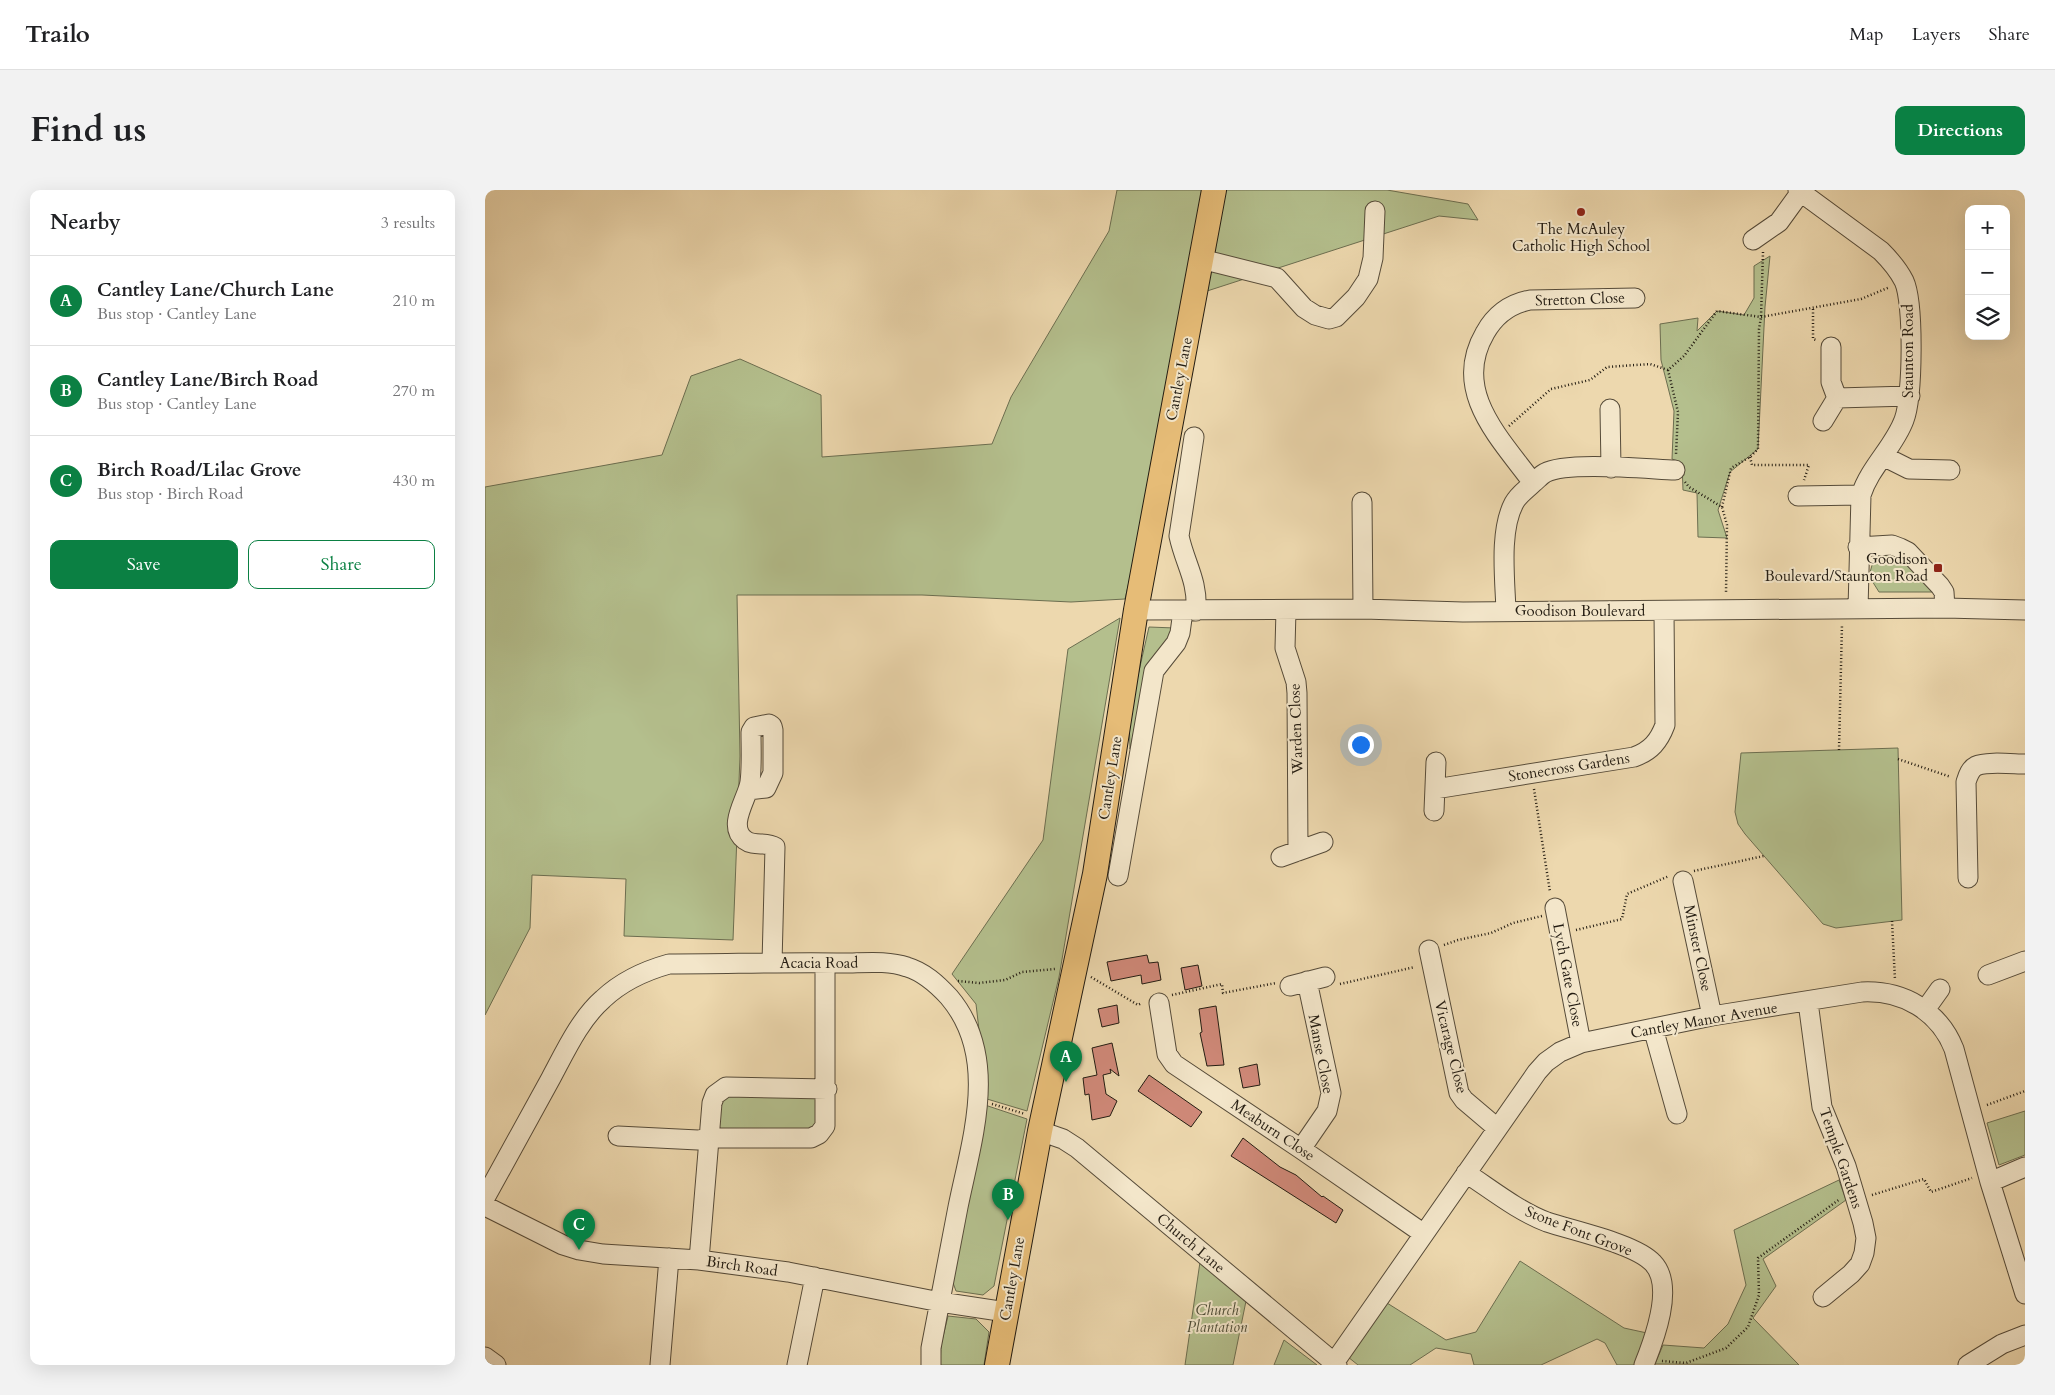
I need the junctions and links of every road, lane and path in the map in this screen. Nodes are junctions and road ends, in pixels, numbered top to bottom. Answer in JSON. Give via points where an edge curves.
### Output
{"nodes":[{"id":1,"x":1214,"y":190,"type":"edge"},
{"id":2,"x":1799,"y":191,"type":"edge"},
{"id":3,"x":1375,"y":211,"type":"dead end"},
{"id":4,"x":1753,"y":240,"type":"joint"},
{"id":5,"x":1201,"y":259,"type":"junction"},
{"id":6,"x":1904,"y":281,"type":"junction"},
{"id":7,"x":1635,"y":298,"type":"dead end"},
{"id":8,"x":1813,"y":309,"type":"junction"},
{"id":9,"x":1761,"y":317,"type":"junction"},
{"id":10,"x":1831,"y":347,"type":"joint"},
{"id":11,"x":1668,"y":370,"type":"junction"},
{"id":12,"x":1910,"y":396,"type":"junction"},
{"id":13,"x":1837,"y":398,"type":"junction"},
{"id":14,"x":1610,"y":409,"type":"dead end"},
{"id":15,"x":1823,"y":422,"type":"dead end"},
{"id":16,"x":1498,"y":435,"type":"junction"},
{"id":17,"x":1194,"y":437,"type":"dead end"},
{"id":18,"x":1883,"y":456,"type":"junction"},
{"id":19,"x":1749,"y":457,"type":"junction"},
{"id":20,"x":1611,"y":468,"type":"junction"},
{"id":21,"x":1675,"y":470,"type":"junction"},
{"id":22,"x":1951,"y":470,"type":"dead end"},
{"id":23,"x":1533,"y":483,"type":"junction"},
{"id":24,"x":1861,"y":495,"type":"junction"},
{"id":25,"x":1798,"y":496,"type":"joint"},
{"id":26,"x":1362,"y":502,"type":"dead end"},
{"id":27,"x":1722,"y":507,"type":"junction"},
{"id":28,"x":1859,"y":547,"type":"junction"},
{"id":29,"x":1945,"y":608,"type":"junction"},
{"id":30,"x":1363,"y":609,"type":"junction"},
{"id":31,"x":1136,"y":610,"type":"junction"},
{"id":32,"x":1286,"y":610,"type":"junction"},
{"id":33,"x":1726,"y":610,"type":"junction"},
{"id":34,"x":1850,"y":610,"type":"junction"},
{"id":35,"x":2025,"y":610,"type":"edge"},
{"id":36,"x":1189,"y":611,"type":"junction"},
{"id":37,"x":1505,"y":611,"type":"junction"},
{"id":38,"x":1664,"y":611,"type":"junction"},
{"id":39,"x":1839,"y":750,"type":"dead end"},
{"id":40,"x":1899,"y":759,"type":"dead end"},
{"id":41,"x":1436,"y":762,"type":"dead end"},
{"id":42,"x":2025,"y":764,"type":"edge"},
{"id":43,"x":1532,"y":774,"type":"junction"},
{"id":44,"x":1966,"y":782,"type":"junction"},
{"id":45,"x":1435,"y":789,"type":"junction"},
{"id":46,"x":748,"y":790,"type":"dead end"},
{"id":47,"x":1434,"y":811,"type":"dead end"},
{"id":48,"x":1323,"y":842,"type":"dead end"},
{"id":49,"x":1764,"y":856,"type":"dead end"},
{"id":50,"x":1118,"y":876,"type":"dead end"},
{"id":51,"x":1682,"y":876,"type":"junction"},
{"id":52,"x":1968,"y":878,"type":"dead end"},
{"id":53,"x":1555,"y":908,"type":"junction"},
{"id":54,"x":1892,"y":921,"type":"dead end"},
{"id":55,"x":1560,"y":934,"type":"junction"},
{"id":56,"x":1430,"y":957,"type":"junction"},
{"id":57,"x":2025,"y":961,"type":"edge"},
{"id":58,"x":772,"y":963,"type":"junction"},
{"id":59,"x":825,"y":963,"type":"junction"},
{"id":60,"x":1075,"y":969,"type":"junction"},
{"id":61,"x":1988,"y":975,"type":"dead end"},
{"id":62,"x":1307,"y":981,"type":"junction"},
{"id":63,"x":935,"y":984,"type":"junction"},
{"id":64,"x":1940,"y":989,"type":"dead end"},
{"id":65,"x":1896,"y":995,"type":"junction"},
{"id":66,"x":1158,"y":1000,"type":"junction"},
{"id":67,"x":1808,"y":1002,"type":"junction"},
{"id":68,"x":1925,"y":1010,"type":"junction"},
{"id":69,"x":1712,"y":1016,"type":"junction"},
{"id":70,"x":1653,"y":1028,"type":"junction"},
{"id":71,"x":1581,"y":1042,"type":"junction"},
{"id":72,"x":827,"y":1089,"type":"junction"},
{"id":73,"x":2025,"y":1091,"type":"edge"},
{"id":74,"x":979,"y":1101,"type":"junction"},
{"id":75,"x":1971,"y":1110,"type":"junction"},
{"id":76,"x":1677,"y":1114,"type":"dead end"},
{"id":77,"x":1041,"y":1125,"type":"junction"},
{"id":78,"x":1497,"y":1128,"type":"junction"},
{"id":79,"x":618,"y":1136,"type":"dead end"},
{"id":80,"x":708,"y":1138,"type":"junction"},
{"id":81,"x":1301,"y":1149,"type":"junction"},
{"id":82,"x":2025,"y":1167,"type":"edge"},
{"id":83,"x":1466,"y":1173,"type":"junction"},
{"id":84,"x":1989,"y":1177,"type":"junction"},
{"id":85,"x":1855,"y":1194,"type":"junction"},
{"id":86,"x":485,"y":1198,"type":"edge"},
{"id":87,"x":485,"y":1206,"type":"edge"},
{"id":88,"x":1424,"y":1234,"type":"junction"},
{"id":89,"x":669,"y":1258,"type":"junction"},
{"id":90,"x":699,"y":1260,"type":"junction"},
{"id":91,"x":815,"y":1277,"type":"junction"},
{"id":92,"x":2025,"y":1294,"type":"edge"},
{"id":93,"x":1823,"y":1297,"type":"dead end"},
{"id":94,"x":940,"y":1302,"type":"junction"},
{"id":95,"x":1006,"y":1312,"type":"junction"},
{"id":96,"x":2025,"y":1335,"type":"edge"},
{"id":97,"x":485,"y":1357,"type":"edge"},
{"id":98,"x":1645,"y":1362,"type":"edge"},
{"id":99,"x":1336,"y":1364,"type":"edge"},
{"id":100,"x":496,"y":1365,"type":"edge"},
{"id":101,"x":660,"y":1365,"type":"edge"},
{"id":102,"x":797,"y":1365,"type":"edge"},
{"id":103,"x":931,"y":1365,"type":"edge"},
{"id":104,"x":997,"y":1365,"type":"edge"},
{"id":105,"x":1968,"y":1365,"type":"edge"}],
"edges":[{"from":1,"to":5,"type":"main road","name":"Cantley Lane"},
{"from":2,"to":4,"type":"street","via":[[1779,222]]},
{"from":2,"to":6,"type":"street","name":"Staunton Road","via":[[1881,251]]},
{"from":3,"to":5,"type":"street","via":[[1373,258],[1368,279],[1336,317],[1329,319],[1315,316],[1277,278]]},
{"from":4,"to":9,"type":"path","via":[[1763,250]]},
{"from":5,"to":31,"type":"main road","name":"Cantley Lane"},
{"from":6,"to":8,"type":"path","via":[[1861,299]]},
{"from":6,"to":12,"type":"street","name":"Staunton Road","via":[[1909,300]]},
{"from":7,"to":16,"type":"street","name":"Stretton Close","via":[[1518,302],[1491,322],[1481,338],[1473,381],[1477,400]]},
{"from":8,"to":9,"type":"path"},
{"from":8,"to":10,"type":"path","via":[[1813,339]]},
{"from":9,"to":11,"type":"path","via":[[1717,311],[1684,356]]},
{"from":9,"to":19,"type":"path","via":[[1758,449]]},
{"from":10,"to":13,"type":"street","via":[[1831,382]]},
{"from":11,"to":16,"type":"path","via":[[1651,364],[1607,367],[1590,380],[1551,389]]},
{"from":11,"to":21,"type":"path","via":[[1678,412]]},
{"from":12,"to":13,"type":"street"},
{"from":12,"to":18,"type":"street","name":"Staunton Road","via":[[1904,420]]},
{"from":13,"to":15,"type":"street"},
{"from":14,"to":20,"type":"street"},
{"from":16,"to":23,"type":"street","name":"Stretton Close"},
{"from":17,"to":36,"type":"street","name":"Cantley Lane","via":[[1179,536],[1197,595]]},
{"from":18,"to":22,"type":"street","via":[[1909,469]]},
{"from":18,"to":24,"type":"street","name":"Staunton Road"},
{"from":19,"to":25,"type":"path","via":[[1752,465],[1809,464]]},
{"from":19,"to":27,"type":"path","via":[[1731,468]]},
{"from":20,"to":21,"type":"street"},
{"from":20,"to":23,"type":"street","via":[[1558,468]]},
{"from":21,"to":27,"type":"path","via":[[1689,487]]},
{"from":23,"to":37,"type":"street","via":[[1515,501],[1507,520]]},
{"from":24,"to":25,"type":"street"},
{"from":24,"to":28,"type":"street","name":"Staunton Road"},
{"from":26,"to":30,"type":"street"},
{"from":27,"to":33,"type":"path","via":[[1727,525]]},
{"from":28,"to":29,"type":"street","via":[[1892,544],[1908,552],[1944,592]]},
{"from":28,"to":34,"type":"street","name":"Staunton Road"},
{"from":29,"to":34,"type":"street","name":"Goodison Boulevard"},
{"from":29,"to":35,"type":"street","name":"Goodison Boulevard"},
{"from":30,"to":32,"type":"street","name":"Goodison Boulevard"},
{"from":30,"to":37,"type":"street","name":"Goodison Boulevard"},
{"from":31,"to":36,"type":"street","name":"Goodison Boulevard"},
{"from":31,"to":60,"type":"main road","name":"Cantley Lane","via":[[1095,874]]},
{"from":32,"to":36,"type":"street","name":"Goodison Boulevard"},
{"from":32,"to":48,"type":"street","name":"Warden Close","via":[[1285,648],[1297,693],[1290,854]]},
{"from":33,"to":34,"type":"street","name":"Goodison Boulevard"},
{"from":33,"to":38,"type":"street","name":"Goodison Boulevard"},
{"from":34,"to":39,"type":"path"},
{"from":36,"to":50,"type":"street","name":"Cantley Lane","via":[[1176,643],[1154,671]]},
{"from":37,"to":38,"type":"street","name":"Goodison Boulevard"},
{"from":38,"to":43,"type":"street","name":"Stonecross Gardens","via":[[1665,725],[1660,738],[1643,754],[1634,757]]},
{"from":40,"to":44,"type":"path"},
{"from":41,"to":45,"type":"street"},
{"from":42,"to":44,"type":"street","via":[[1976,766]]},
{"from":43,"to":45,"type":"street","name":"Stonecross Gardens"},
{"from":43,"to":53,"type":"path","via":[[1551,900]]},
{"from":44,"to":52,"type":"street"},
{"from":45,"to":47,"type":"street"},
{"from":46,"to":58,"type":"street","via":[[738,813],[742,836],[750,843],[775,847]]},
{"from":49,"to":51,"type":"path"},
{"from":51,"to":55,"type":"path","via":[[1663,877],[1627,894],[1622,919]]},
{"from":51,"to":69,"type":"street","name":"Minster Close"},
{"from":53,"to":55,"type":"street","name":"Lych Gate Close"},
{"from":53,"to":56,"type":"path","via":[[1549,915],[1458,940]]},
{"from":54,"to":65,"type":"path"},
{"from":55,"to":71,"type":"street","name":"Lych Gate Close"},
{"from":56,"to":62,"type":"path","via":[[1324,988]]},
{"from":56,"to":78,"type":"street","name":"Vicarage Close","via":[[1459,1093]]},
{"from":57,"to":61,"type":"street"},
{"from":58,"to":59,"type":"street","name":"Acacia Road"},
{"from":58,"to":86,"type":"street","name":"Acacia Road","via":[[669,964],[645,970],[602,999],[563,1055]]},
{"from":59,"to":63,"type":"street","name":"Acacia Road","via":[[905,966],[923,973]]},
{"from":59,"to":72,"type":"street"},
{"from":60,"to":63,"type":"path","via":[[1044,968],[1021,972],[1005,980],[946,980]]},
{"from":60,"to":66,"type":"path","via":[[1138,1005]]},
{"from":60,"to":77,"type":"main road","name":"Cantley Lane"},
{"from":62,"to":66,"type":"path","via":[[1281,982],[1223,994],[1222,984]]},
{"from":62,"to":81,"type":"street","name":"Manse Close","via":[[1331,1093],[1327,1111]]},
{"from":63,"to":74,"type":"street","name":"Acacia Road","via":[[955,1006],[970,1030],[977,1059]]},
{"from":64,"to":68,"type":"street"},
{"from":65,"to":67,"type":"street","name":"Cantley Manor Avenue","via":[[1862,992]]},
{"from":65,"to":68,"type":"street","name":"Cantley Manor Avenue"},
{"from":66,"to":81,"type":"street","name":"Meaburn Close","via":[[1167,1054],[1174,1064]]},
{"from":67,"to":69,"type":"street","name":"Cantley Manor Avenue"},
{"from":67,"to":85,"type":"street","name":"Temple Gardens","via":[[1822,1107]]},
{"from":68,"to":75,"type":"street","name":"Cantley Manor Avenue","via":[[1948,1033]]},
{"from":69,"to":70,"type":"street","name":"Cantley Manor Avenue"},
{"from":70,"to":71,"type":"street","name":"Cantley Manor Avenue"},
{"from":70,"to":76,"type":"street"},
{"from":71,"to":78,"type":"street","name":"Cantley Manor Avenue","via":[[1546,1062]]},
{"from":72,"to":80,"type":"street","via":[[726,1087],[715,1095],[712,1103]]},
{"from":72,"to":80,"type":"street","via":[[825,1126],[811,1138]]},
{"from":73,"to":75,"type":"path"},
{"from":74,"to":77,"type":"path"},
{"from":74,"to":94,"type":"street","name":"Acacia Road"},
{"from":75,"to":84,"type":"street","name":"Cantley Manor Avenue"},
{"from":77,"to":95,"type":"main road","name":"Cantley Lane"},
{"from":77,"to":99,"type":"street","name":"Church Lane","via":[[1077,1148]]},
{"from":78,"to":83,"type":"street","name":"Cantley Manor Avenue"},
{"from":79,"to":80,"type":"street"},
{"from":80,"to":90,"type":"street"},
{"from":81,"to":88,"type":"street","name":"Meaburn Close"},
{"from":82,"to":84,"type":"street"},
{"from":83,"to":88,"type":"street","name":"Cantley Manor Avenue"},
{"from":83,"to":98,"type":"street","name":"Stone Font Grove","via":[[1547,1222],[1633,1250],[1655,1264],[1663,1289],[1661,1309]]},
{"from":84,"to":85,"type":"path","via":[[1931,1192],[1925,1179]]},
{"from":84,"to":92,"type":"street","name":"Cantley Manor Avenue"},
{"from":85,"to":93,"type":"street","name":"Temple Gardens","via":[[1866,1238],[1864,1253],[1851,1274]]},
{"from":85,"to":98,"type":"path","via":[[1758,1258],[1759,1295],[1748,1327],[1725,1348],[1686,1363]]},
{"from":87,"to":89,"type":"street","name":"Birch Road","via":[[579,1250]]},
{"from":88,"to":99,"type":"street","name":"Cantley Manor Avenue"},
{"from":89,"to":90,"type":"street","name":"Birch Road"},
{"from":89,"to":101,"type":"street"},
{"from":90,"to":91,"type":"street","name":"Birch Road"},
{"from":91,"to":94,"type":"street","name":"Birch Road"},
{"from":91,"to":102,"type":"street"},
{"from":94,"to":95,"type":"street","name":"Birch Road"},
{"from":94,"to":103,"type":"street","name":"Acacia Road"},
{"from":95,"to":104,"type":"main road","name":"Cantley Lane"},
{"from":96,"to":105,"type":"street","via":[[2002,1344]]},
{"from":97,"to":100,"type":"street"}]}
